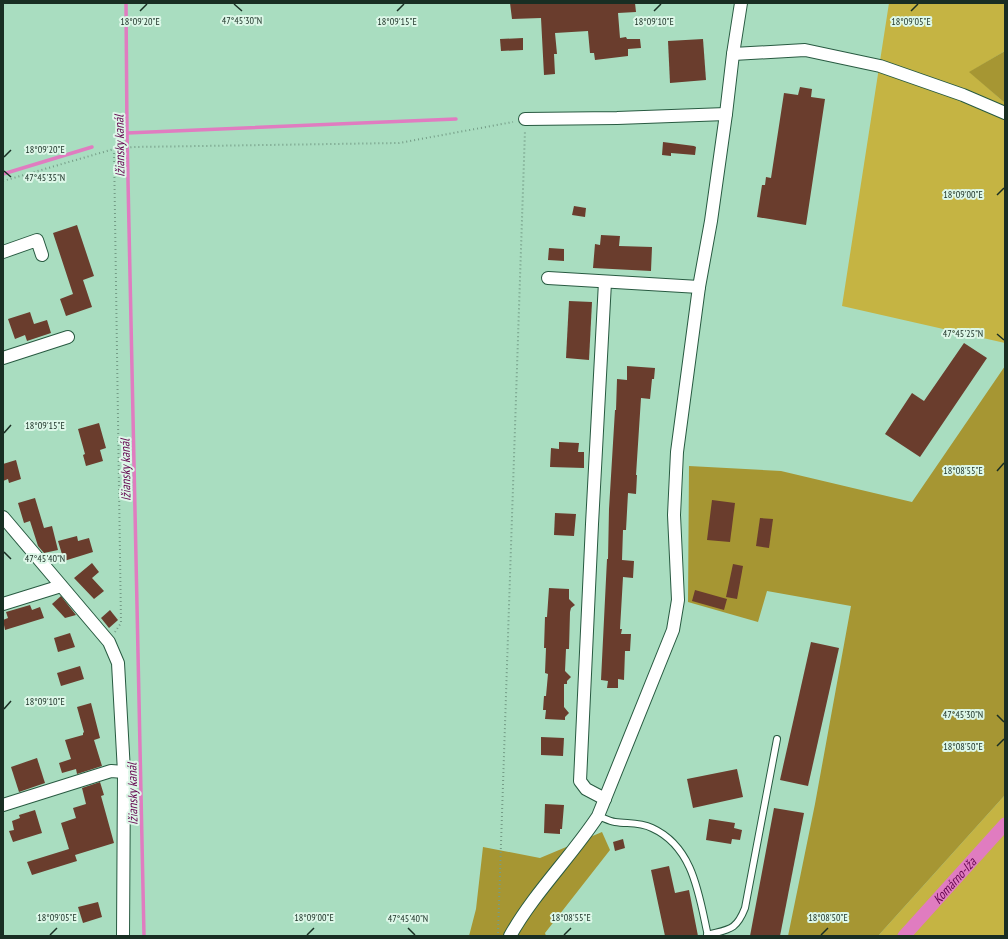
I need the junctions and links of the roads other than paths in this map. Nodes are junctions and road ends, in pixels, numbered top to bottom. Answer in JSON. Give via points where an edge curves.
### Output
{"nodes":[{"id":1,"x":741,"y":3,"type":"edge"},
{"id":2,"x":732,"y":54,"type":"junction"},
{"id":3,"x":1005,"y":113,"type":"edge"},
{"id":4,"x":726,"y":114,"type":"junction"},
{"id":5,"x":525,"y":119,"type":"road end"},
{"id":6,"x":3,"y":252,"type":"edge"},
{"id":7,"x":42,"y":255,"type":"dead end"},
{"id":8,"x":548,"y":278,"type":"dead end"},
{"id":9,"x":605,"y":282,"type":"junction"},
{"id":10,"x":699,"y":287,"type":"junction"},
{"id":11,"x":68,"y":337,"type":"dead end"},
{"id":12,"x":3,"y":358,"type":"edge"},
{"id":13,"x":3,"y":517,"type":"edge"},
{"id":14,"x":62,"y":586,"type":"junction"},
{"id":15,"x":3,"y":604,"type":"edge"},
{"id":16,"x":777,"y":739,"type":"dead end"},
{"id":17,"x":124,"y":772,"type":"junction"},
{"id":18,"x":605,"y":800,"type":"junction"},
{"id":19,"x":3,"y":805,"type":"edge"},
{"id":20,"x":598,"y":816,"type":"junction"},
{"id":21,"x":123,"y":936,"type":"edge"},
{"id":22,"x":510,"y":936,"type":"edge"},
{"id":23,"x":707,"y":936,"type":"edge"}],
"edges":[{"from":1,"to":2,"type":"street"},
{"from":2,"to":3,"type":"street","via":[[806,50],[880,66],[963,95]]},
{"from":2,"to":4,"type":"street"},
{"from":4,"to":5,"type":"street"},
{"from":4,"to":10,"type":"street"},
{"from":6,"to":7,"type":"street","via":[[37,240]]},
{"from":8,"to":9,"type":"street"},
{"from":9,"to":10,"type":"street"},
{"from":9,"to":18,"type":"street","via":[[580,781],[586,789]]},
{"from":10,"to":18,"type":"street","via":[[677,452],[674,515],[678,600],[673,630]]},
{"from":11,"to":12,"type":"street"},
{"from":13,"to":14,"type":"street"},
{"from":14,"to":15,"type":"street"},
{"from":14,"to":17,"type":"street","via":[[109,642],[118,663]]},
{"from":16,"to":23,"type":"lane","via":[[745,908],[736,925]]},
{"from":17,"to":19,"type":"street","via":[[111,771]]},
{"from":17,"to":21,"type":"street"},
{"from":18,"to":20,"type":"street"},
{"from":20,"to":22,"type":"street","via":[[521,916]]},
{"from":20,"to":23,"type":"lane","via":[[614,822],[636,823],[652,828],[672,843],[690,868],[695,880]]}]}
